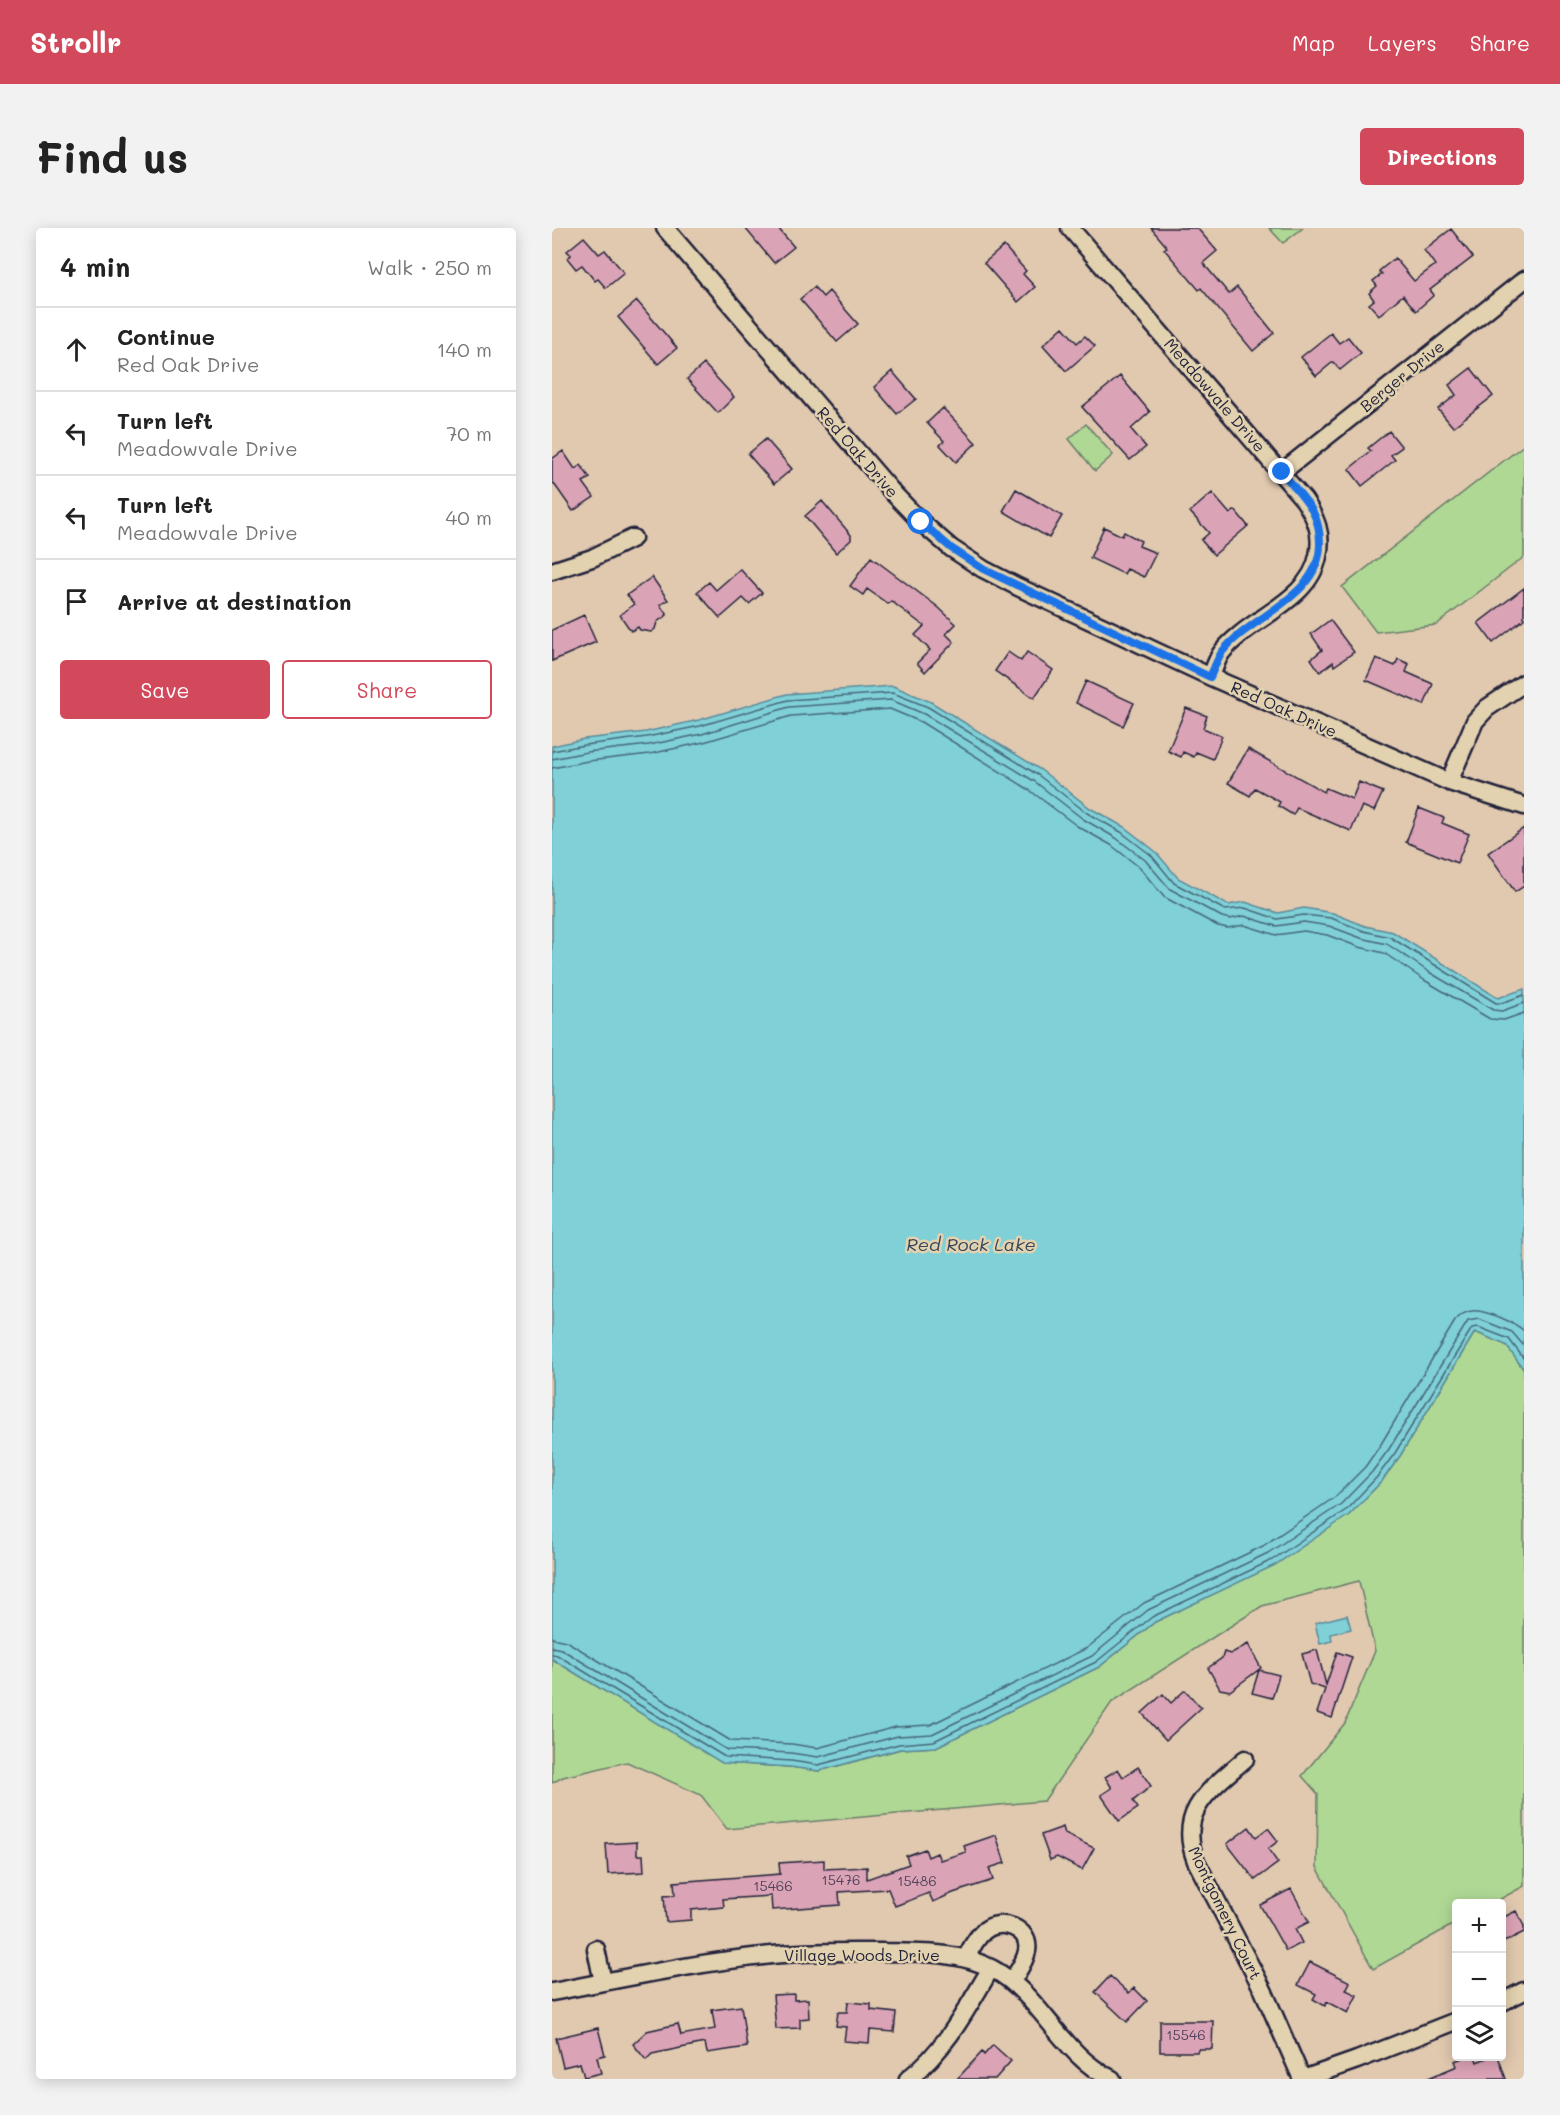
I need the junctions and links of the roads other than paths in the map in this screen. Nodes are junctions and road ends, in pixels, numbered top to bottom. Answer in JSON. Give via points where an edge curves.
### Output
{"nodes":[{"id":1,"x":664,"y":228,"type":"edge"},
{"id":2,"x":1070,"y":228,"type":"edge"},
{"id":3,"x":1524,"y":280,"type":"edge"},
{"id":4,"x":1282,"y":472,"type":"junction"},
{"id":5,"x":633,"y":538,"type":"dead end"},
{"id":6,"x":552,"y":571,"type":"edge"},
{"id":7,"x":1210,"y":677,"type":"junction"},
{"id":8,"x":1524,"y":683,"type":"edge"},
{"id":9,"x":1449,"y":782,"type":"junction"},
{"id":10,"x":1524,"y":806,"type":"edge"},
{"id":11,"x":1245,"y":1759,"type":"dead end"},
{"id":12,"x":596,"y":1950,"type":"dead end"},
{"id":13,"x":966,"y":1958,"type":"junction"},
{"id":14,"x":991,"y":1968,"type":"junction"},
{"id":15,"x":1012,"y":1981,"type":"junction"},
{"id":16,"x":603,"y":1982,"type":"junction"},
{"id":17,"x":1524,"y":1991,"type":"edge"},
{"id":18,"x":552,"y":1992,"type":"edge"},
{"id":19,"x":1506,"y":2000,"type":"edge"},
{"id":20,"x":1452,"y":2023,"type":"edge"},
{"id":21,"x":908,"y":2079,"type":"edge"},
{"id":22,"x":1112,"y":2079,"type":"edge"},
{"id":23,"x":1303,"y":2079,"type":"edge"}],
"edges":[{"from":1,"to":7,"type":"street","name":"Red Oak Drive","via":[[894,494],[951,548],[1018,587]]},
{"from":2,"to":4,"type":"street","name":"Meadowvale Drive"},
{"from":3,"to":4,"type":"street","name":"Berger Drive"},
{"from":4,"to":7,"type":"street","name":"Meadowvale Drive","via":[[1314,514],[1320,530],[1317,562],[1298,591],[1243,631],[1221,653]]},
{"from":5,"to":6,"type":"street","via":[[592,558]]},
{"from":7,"to":9,"type":"street","name":"Red Oak Drive"},
{"from":8,"to":9,"type":"street","via":[[1475,721]]},
{"from":9,"to":10,"type":"street","name":"Red Oak Drive"},
{"from":11,"to":23,"type":"street","name":"Montgomery Court","via":[[1204,1796],[1189,1829],[1190,1846]]},
{"from":12,"to":16,"type":"street"},
{"from":13,"to":14,"type":"street","name":"Village Woods Drive"},
{"from":13,"to":15,"type":"street","via":[[986,1929],[996,1924],[1014,1927],[1028,1945]]},
{"from":13,"to":16,"type":"street","name":"Village Woods Drive","via":[[927,1953],[773,1954]]},
{"from":14,"to":15,"type":"street","name":"Village Woods Drive"},
{"from":14,"to":21,"type":"street","via":[[952,2032]]},
{"from":15,"to":22,"type":"street","name":"Village Woods Drive","via":[[1080,2059]]},
{"from":16,"to":18,"type":"street","name":"Village Woods Drive"},
{"from":17,"to":19,"type":"street"},
{"from":20,"to":23,"type":"street"}]}
